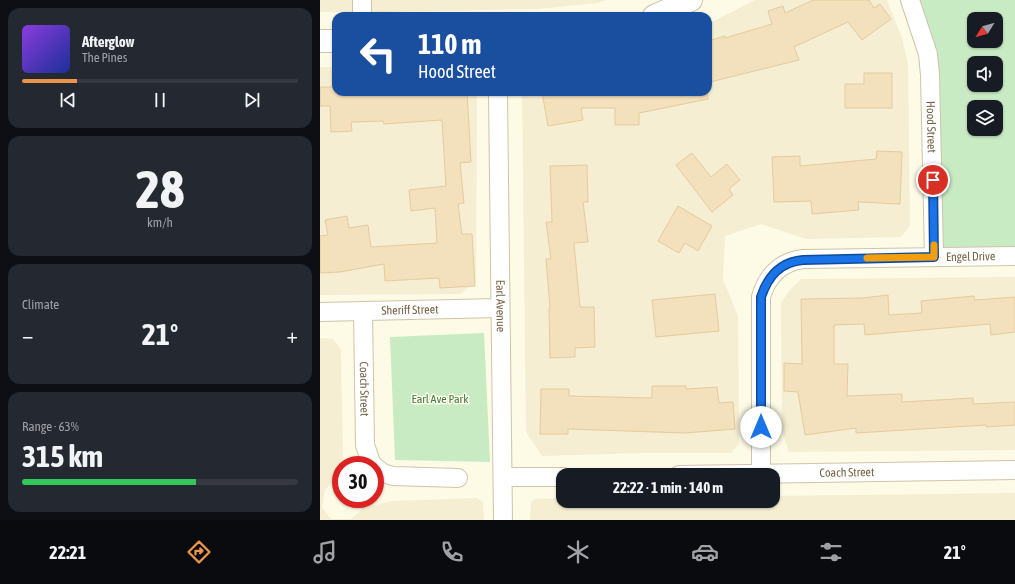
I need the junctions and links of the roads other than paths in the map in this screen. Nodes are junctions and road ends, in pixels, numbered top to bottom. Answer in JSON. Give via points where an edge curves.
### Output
{"nodes":[{"id":1,"x":362,"y":0,"type":"edge"},
{"id":2,"x":691,"y":0,"type":"edge"},
{"id":3,"x":910,"y":0,"type":"edge"},
{"id":4,"x":362,"y":12,"type":"edge"},
{"id":5,"x":663,"y":12,"type":"edge"},
{"id":6,"x":320,"y":41,"type":"edge"},
{"id":7,"x":332,"y":41,"type":"edge"},
{"id":8,"x":498,"y":96,"type":"edge"},
{"id":9,"x":1015,"y":256,"type":"edge"},
{"id":10,"x":934,"y":257,"type":"junction"},
{"id":11,"x":500,"y":308,"type":"junction"},
{"id":12,"x":363,"y":311,"type":"junction"},
{"id":13,"x":320,"y":312,"type":"edge"},
{"id":14,"x":368,"y":456,"type":"edge"},
{"id":15,"x":761,"y":468,"type":"edge"},
{"id":16,"x":1015,"y":470,"type":"edge"},
{"id":17,"x":384,"y":473,"type":"edge"},
{"id":18,"x":780,"y":474,"type":"edge"},
{"id":19,"x":503,"y":477,"type":"junction"},
{"id":20,"x":556,"y":477,"type":"edge"},
{"id":21,"x":458,"y":478,"type":"dead end"},
{"id":22,"x":503,"y":520,"type":"edge"}],
"edges":[{"from":1,"to":4,"type":"street"},
{"from":2,"to":5,"type":"street"},
{"from":3,"to":10,"type":"street","name":"Hood Street","via":[[928,54],[930,75]]},
{"from":6,"to":7,"type":"street"},
{"from":8,"to":11,"type":"street","name":"Earl Avenue"},
{"from":9,"to":10,"type":"street","name":"Engel Drive"},
{"from":10,"to":15,"type":"street","name":"Engel Drive","via":[[803,260],[793,261],[773,272],[765,284],[761,297]]},
{"from":11,"to":12,"type":"street","name":"Sheriff Street"},
{"from":11,"to":19,"type":"street","name":"Earl Avenue"},
{"from":12,"to":13,"type":"street","name":"Sheriff Street"},
{"from":12,"to":14,"type":"street","name":"Coach Street","via":[[365,445]]},
{"from":16,"to":18,"type":"street","name":"Coach Street"},
{"from":17,"to":21,"type":"street","via":[[393,476]]},
{"from":19,"to":20,"type":"street"},
{"from":19,"to":22,"type":"street","name":"Earl Avenue"}]}
